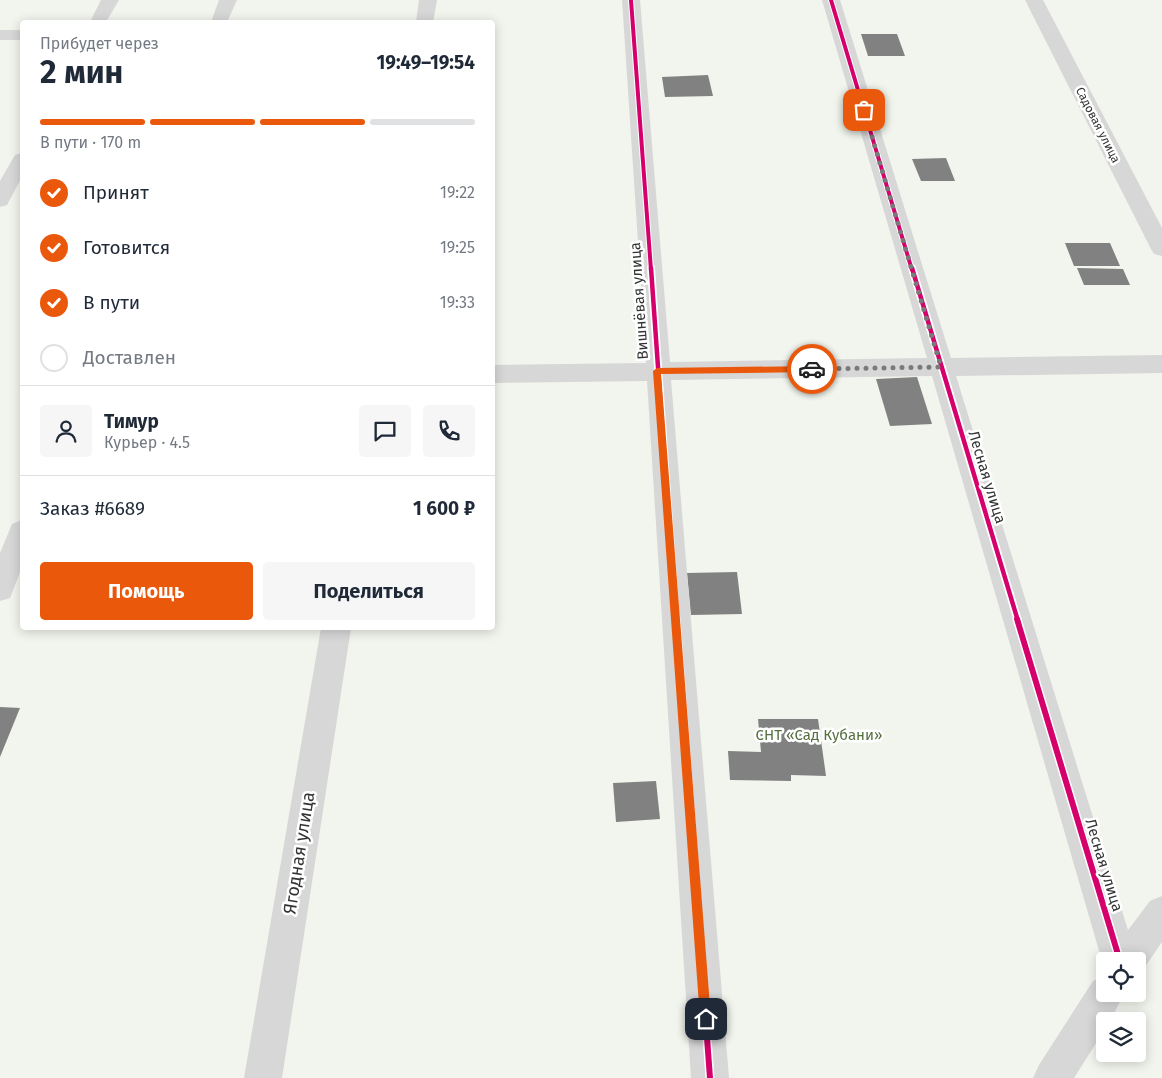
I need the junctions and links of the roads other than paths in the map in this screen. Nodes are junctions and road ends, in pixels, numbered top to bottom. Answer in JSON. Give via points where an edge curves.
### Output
{"nodes":[{"id":1,"x":110,"y":0,"type":"edge"},
{"id":2,"x":228,"y":0,"type":"edge"},
{"id":3,"x":428,"y":0,"type":"edge"},
{"id":4,"x":631,"y":0,"type":"edge"},
{"id":5,"x":831,"y":0,"type":"edge"},
{"id":6,"x":1034,"y":0,"type":"edge"},
{"id":7,"x":99,"y":20,"type":"edge"},
{"id":8,"x":220,"y":20,"type":"edge"},
{"id":9,"x":425,"y":20,"type":"edge"},
{"id":10,"x":0,"y":35,"type":"edge"},
{"id":11,"x":20,"y":35,"type":"edge"},
{"id":12,"x":20,"y":163,"type":"edge"},
{"id":13,"x":0,"y":200,"type":"edge"},
{"id":14,"x":1162,"y":249,"type":"edge"},
{"id":15,"x":1162,"y":364,"type":"edge"},
{"id":16,"x":941,"y":367,"type":"junction"},
{"id":17,"x":657,"y":371,"type":"junction"},
{"id":18,"x":495,"y":374,"type":"edge"},
{"id":19,"x":20,"y":537,"type":"edge"},
{"id":20,"x":0,"y":589,"type":"edge"},
{"id":21,"x":336,"y":630,"type":"edge"},
{"id":22,"x":1162,"y":914,"type":"edge"},
{"id":23,"x":1117,"y":952,"type":"edge"},
{"id":24,"x":1134,"y":952,"type":"edge"},
{"id":25,"x":1101,"y":1002,"type":"edge"},
{"id":26,"x":263,"y":1078,"type":"edge"},
{"id":27,"x":710,"y":1078,"type":"edge"},
{"id":28,"x":1052,"y":1078,"type":"edge"}],
"edges":[{"from":1,"to":7,"type":"street"},
{"from":2,"to":8,"type":"street"},
{"from":3,"to":9,"type":"street"},
{"from":4,"to":17,"type":"street","name":"Вишнёвая улица"},
{"from":5,"to":16,"type":"street","name":"Лесная улица"},
{"from":6,"to":14,"type":"street","name":"Садовая улица"},
{"from":10,"to":11,"type":"street"},
{"from":12,"to":13,"type":"street"},
{"from":15,"to":16,"type":"street"},
{"from":16,"to":17,"type":"street"},
{"from":16,"to":23,"type":"street","name":"Лесная улица"},
{"from":17,"to":18,"type":"street"},
{"from":17,"to":27,"type":"street","name":"Вишнёвая улица"},
{"from":19,"to":20,"type":"street"},
{"from":21,"to":26,"type":"street","name":"Ягодная улица"},
{"from":22,"to":24,"type":"street"},
{"from":25,"to":28,"type":"street"}]}
